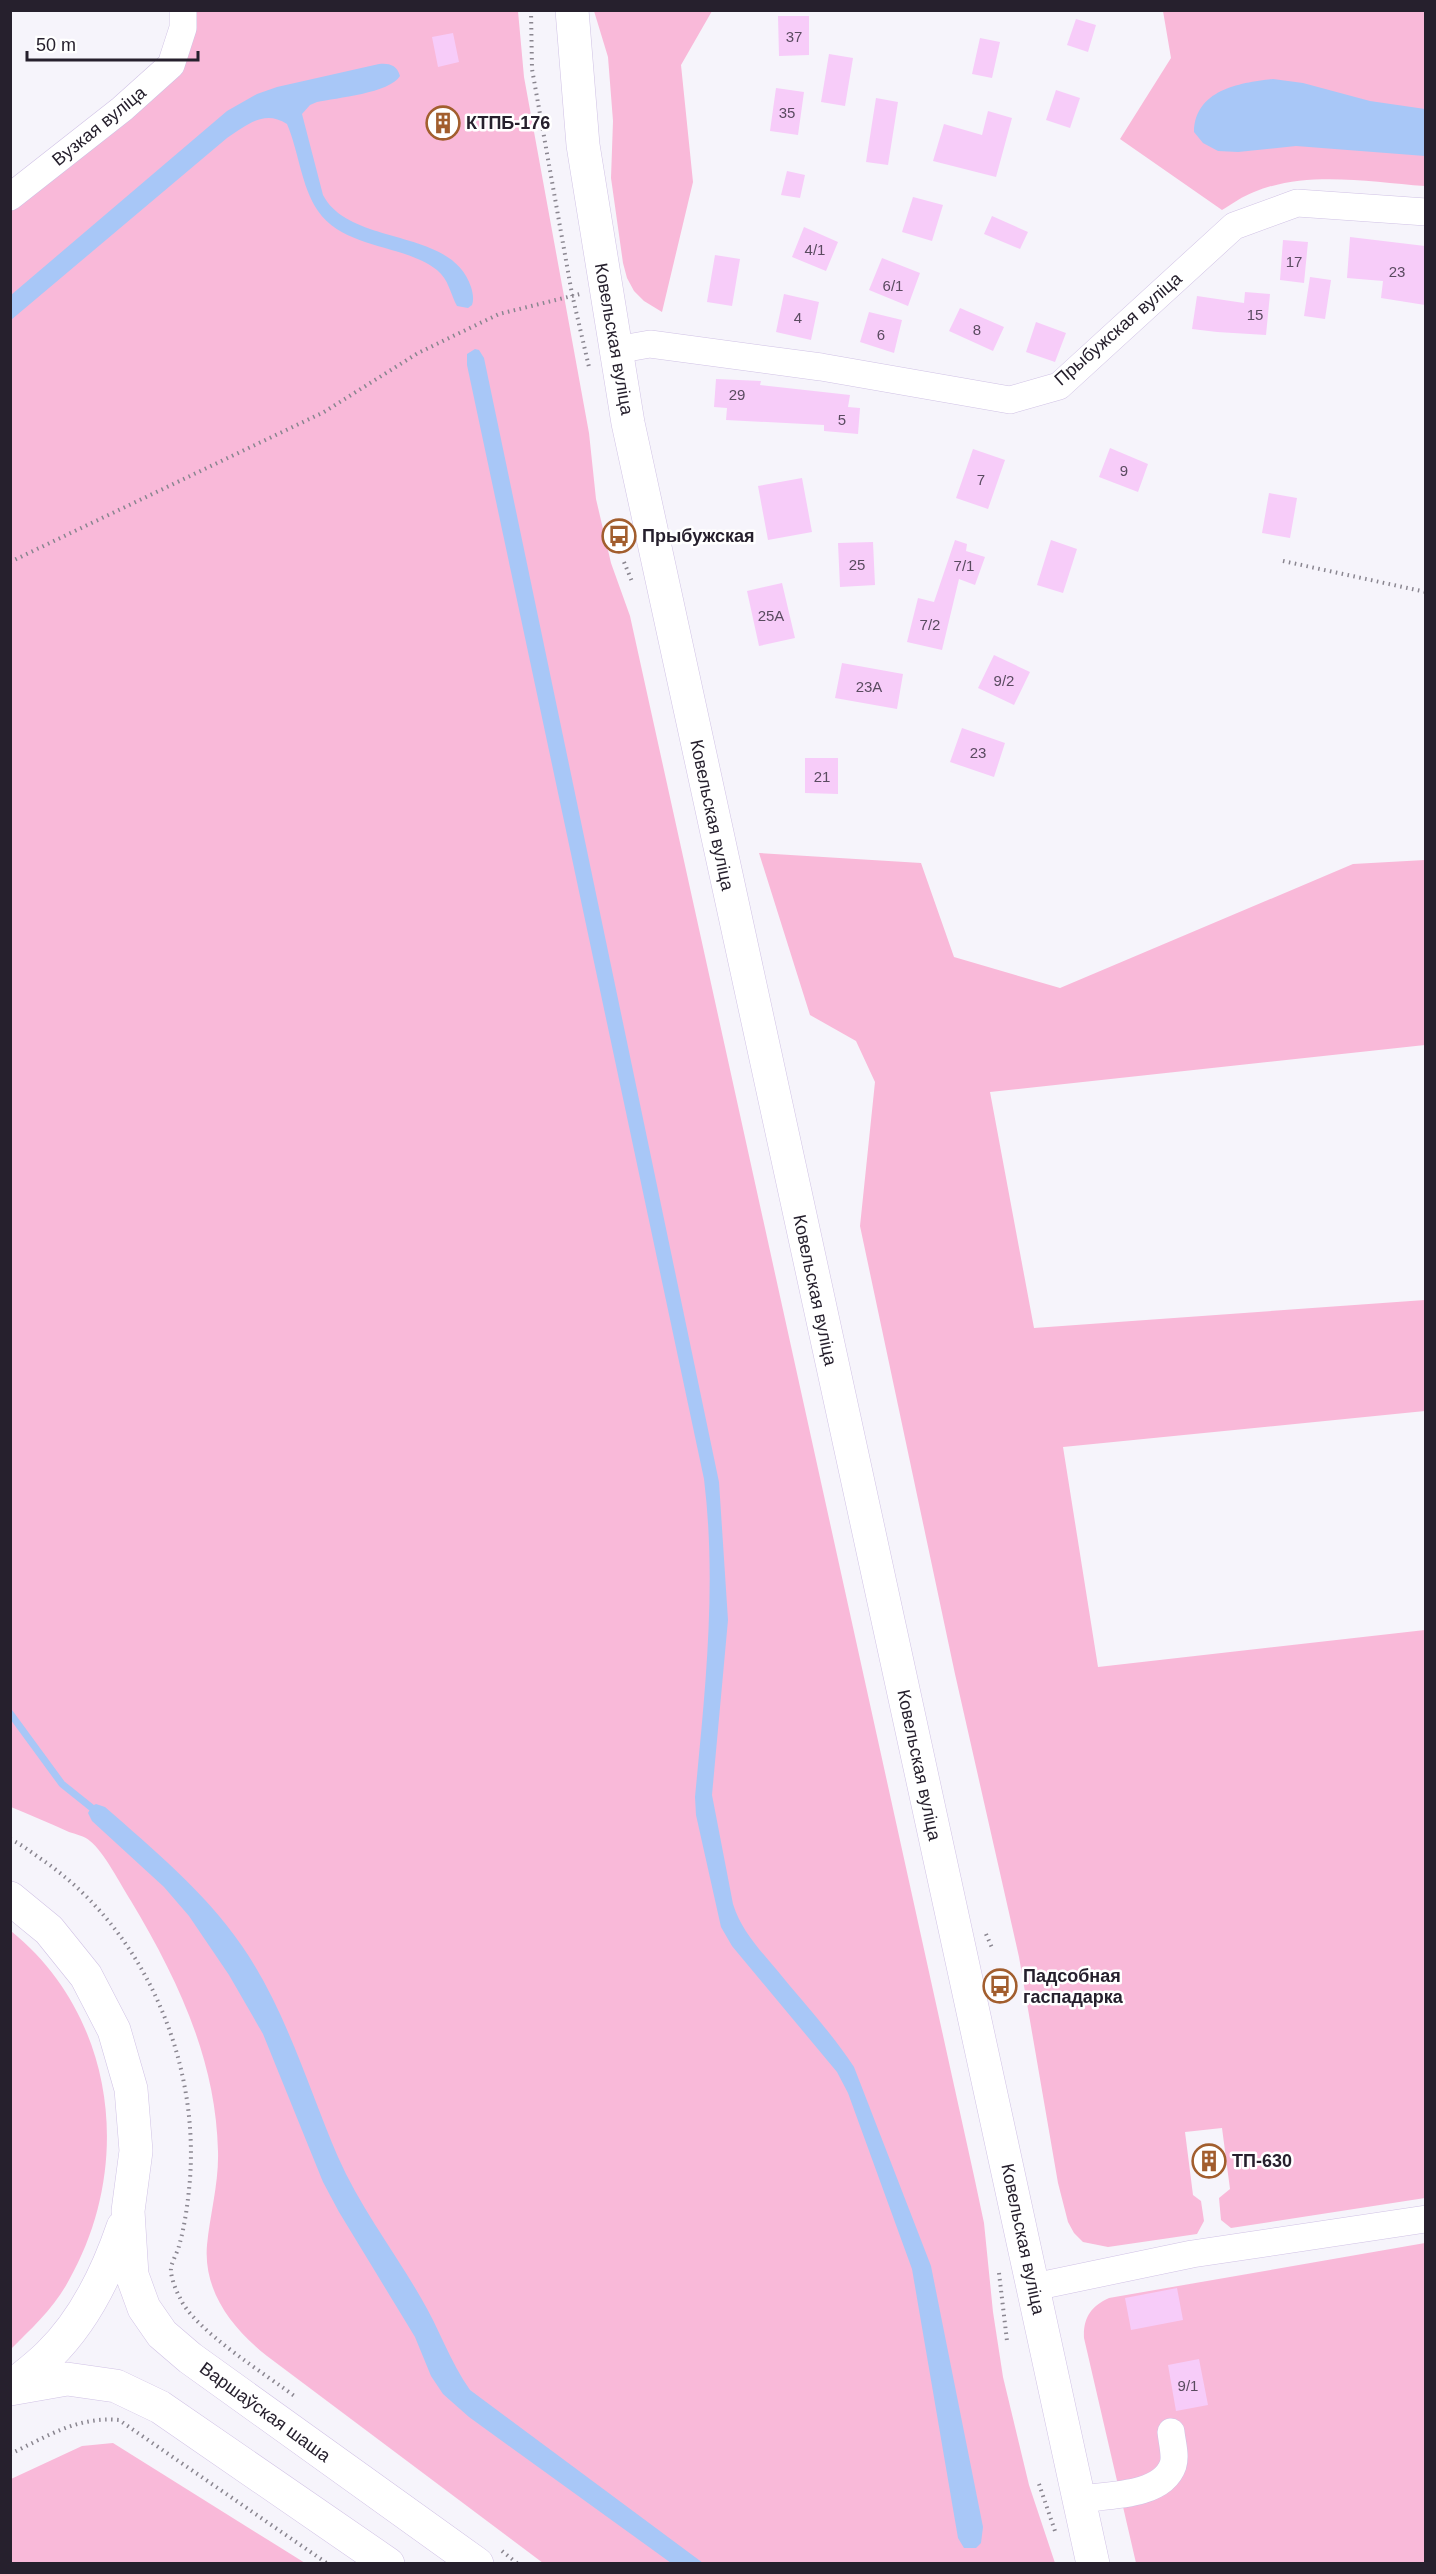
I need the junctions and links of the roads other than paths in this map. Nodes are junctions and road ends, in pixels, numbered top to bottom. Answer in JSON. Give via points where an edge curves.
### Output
{"nodes":[{"id":1,"x":183,"y":10,"type":"edge"},
{"id":2,"x":572,"y":10,"type":"edge"},
{"id":3,"x":10,"y":197,"type":"edge"},
{"id":4,"x":1425,"y":212,"type":"edge"},
{"id":5,"x":616,"y":350,"type":"junction"},
{"id":6,"x":10,"y":1898,"type":"edge"},
{"id":7,"x":128,"y":2211,"type":"junction"},
{"id":8,"x":1425,"y":2219,"type":"edge"},
{"id":9,"x":1034,"y":2287,"type":"junction"},
{"id":10,"x":10,"y":2389,"type":"edge"},
{"id":11,"x":1171,"y":2432,"type":"dead end"},
{"id":12,"x":1079,"y":2499,"type":"junction"},
{"id":13,"x":488,"y":2556,"type":"edge"},
{"id":14,"x":387,"y":2564,"type":"edge"},
{"id":15,"x":1093,"y":2564,"type":"edge"}],
"edges":[{"from":1,"to":3,"type":"street","name":"Вузкая вуліца","via":[[183,28],[171,65],[122,110]]},
{"from":2,"to":5,"type":"main road","name":"Ковельская вуліца","via":[[583,146]]},
{"from":4,"to":5,"type":"street","name":"Прыбужская вуліца","via":[[1297,203],[1234,226],[1059,386],[1010,400],[821,367],[650,344]]},
{"from":5,"to":9,"type":"main road","name":"Ковельская вуліца","via":[[628,423],[793,1191]]},
{"from":6,"to":7,"type":"main road","name":"Варшаўская шаша","via":[[49,1930],[86,1976],[114,2030],[131,2089],[136,2151]]},
{"from":7,"to":10,"type":"main road","name":"Варшаўская шаша","via":[[111,2263],[85,2311],[50,2354]]},
{"from":7,"to":13,"type":"main road","name":"Варшаўская шаша","via":[[132,2274],[144,2308],[162,2334],[190,2358]]},
{"from":8,"to":9,"type":"street","via":[[1192,2254]]},
{"from":9,"to":12,"type":"main road","name":"Ковельская вуліца"},
{"from":10,"to":14,"type":"main road","name":"Варшаўская шаша","via":[[67,2379],[116,2386],[160,2407]]},
{"from":11,"to":12,"type":"street","via":[[1173,2465],[1164,2479],[1145,2490]]},
{"from":12,"to":15,"type":"main road","name":"Ковельская вуліца"}]}
